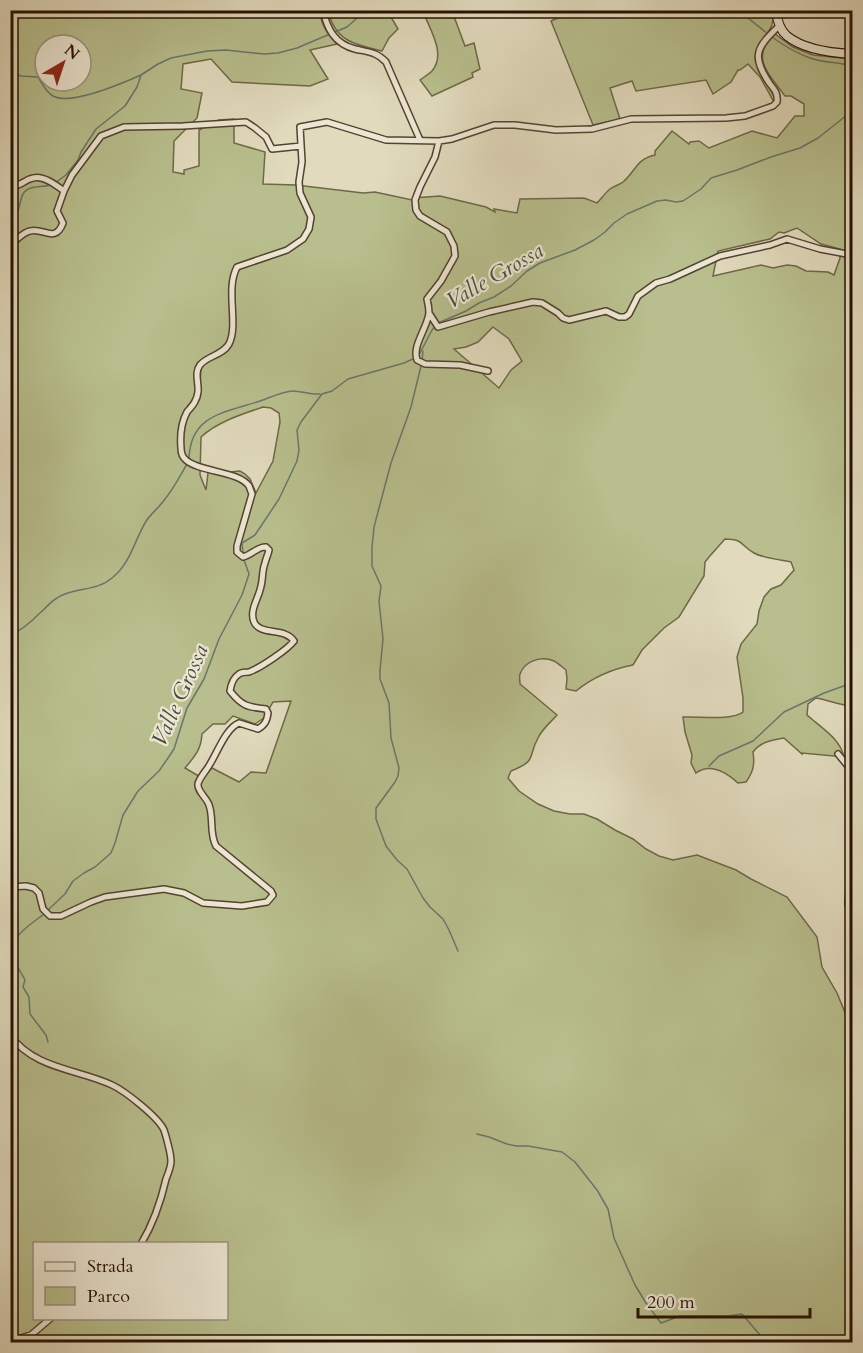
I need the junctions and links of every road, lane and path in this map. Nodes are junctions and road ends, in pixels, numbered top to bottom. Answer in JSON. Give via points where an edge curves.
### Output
{"nodes":[{"id":1,"x":323,"y":10,"type":"edge"},
{"id":2,"x":776,"y":10,"type":"edge"},
{"id":3,"x":779,"y":26,"type":"junction"},
{"id":4,"x":852,"y":54,"type":"edge"},
{"id":5,"x":420,"y":140,"type":"junction"},
{"id":6,"x":439,"y":141,"type":"junction"},
{"id":7,"x":301,"y":146,"type":"junction"},
{"id":8,"x":10,"y":186,"type":"edge"},
{"id":9,"x":64,"y":191,"type":"junction"},
{"id":10,"x":10,"y":246,"type":"edge"},
{"id":11,"x":852,"y":255,"type":"edge"},
{"id":12,"x":429,"y":313,"type":"junction"},
{"id":13,"x":488,"y":371,"type":"dead end"},
{"id":14,"x":838,"y":754,"type":"dead end"},
{"id":15,"x":852,"y":771,"type":"edge"},
{"id":16,"x":852,"y":847,"type":"edge"},
{"id":17,"x":10,"y":887,"type":"edge"},
{"id":18,"x":852,"y":918,"type":"edge"},
{"id":19,"x":10,"y":1035,"type":"edge"},
{"id":20,"x":142,"y":1242,"type":"edge"},
{"id":21,"x":49,"y":1320,"type":"edge"},
{"id":22,"x":10,"y":1341,"type":"edge"}],
"edges":[{"from":1,"to":5,"type":"street","via":[[328,29],[337,40],[352,49],[373,52],[386,62]]},
{"from":2,"to":3,"type":"street"},
{"from":3,"to":4,"type":"street","via":[[786,36],[801,44]]},
{"from":3,"to":6,"type":"street","via":[[765,38],[758,53],[758,64],[778,95],[777,102],[745,116],[631,119],[592,129],[494,125]]},
{"from":5,"to":6,"type":"street"},
{"from":5,"to":7,"type":"street","via":[[386,140],[327,122],[300,127]]},
{"from":6,"to":12,"type":"street","via":[[415,200],[416,210],[447,232],[455,256],[427,299]]},
{"from":7,"to":9,"type":"street","via":[[272,149],[266,137],[246,122],[124,127],[101,136]]},
{"from":7,"to":17,"type":"street","via":[[300,194],[311,217],[309,229],[303,239],[287,250],[237,267],[233,274],[229,344],[201,363],[198,392],[186,414],[180,441],[185,460],[230,475],[249,486],[252,494],[237,552],[243,557],[261,547],[269,550],[253,621],[256,626],[285,634],[294,641],[231,682],[230,691],[235,697],[248,707],[266,709],[267,720],[258,729],[233,725],[198,784],[209,804],[216,846],[273,895],[267,902],[242,906],[203,903],[184,892],[164,889],[105,897],[62,916],[50,915],[34,888]]},
{"from":8,"to":9,"type":"street","via":[[42,178]]},
{"from":9,"to":10,"type":"street","via":[[57,211],[63,223],[61,230],[56,234],[28,231]]},
{"from":11,"to":12,"type":"street","via":[[787,239],[720,256],[656,283],[638,296],[625,317],[606,311],[569,320],[542,303],[533,302],[438,327]]},
{"from":12,"to":13,"type":"street","via":[[415,351],[417,360]]},
{"from":14,"to":15,"type":"street"},
{"from":16,"to":18,"type":"street","via":[[848,903]]},
{"from":19,"to":20,"type":"street","via":[[42,1061],[112,1085],[129,1095],[164,1130],[171,1162],[161,1200]]},
{"from":21,"to":22,"type":"street","via":[[31,1335]]}]}
